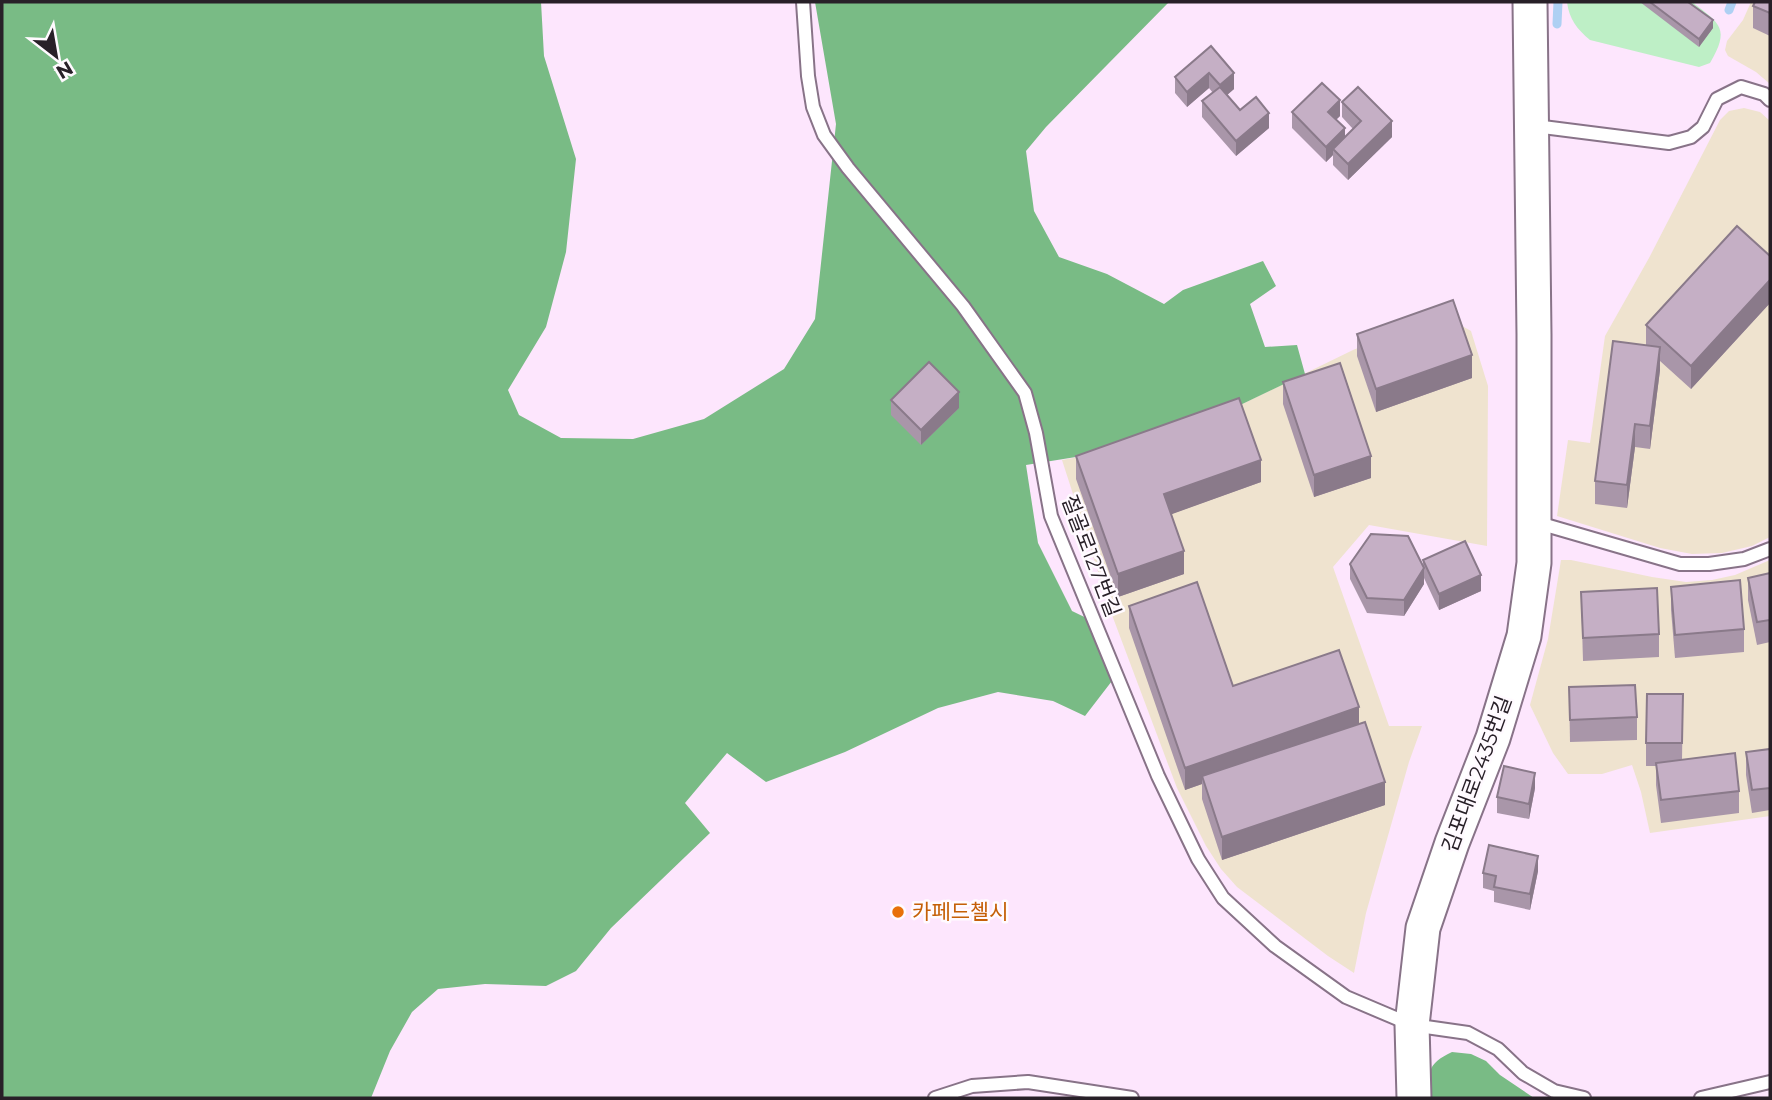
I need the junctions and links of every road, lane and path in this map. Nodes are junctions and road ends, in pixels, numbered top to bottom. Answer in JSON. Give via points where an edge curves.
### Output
{"nodes":[{"id":1,"x":803,"y":2,"type":"edge"},
{"id":2,"x":1530,"y":2,"type":"edge"},
{"id":3,"x":1770,"y":100,"type":"edge"},
{"id":4,"x":1531,"y":125,"type":"junction"},
{"id":5,"x":1535,"y":522,"type":"junction"},
{"id":6,"x":1770,"y":549,"type":"edge"},
{"id":7,"x":1412,"y":1025,"type":"junction"},
{"id":8,"x":1770,"y":1082,"type":"edge"},
{"id":9,"x":935,"y":1098,"type":"edge"},
{"id":10,"x":1132,"y":1098,"type":"edge"},
{"id":11,"x":1414,"y":1098,"type":"edge"},
{"id":12,"x":1584,"y":1098,"type":"edge"},
{"id":13,"x":1701,"y":1098,"type":"edge"}],
"edges":[{"from":1,"to":7,"type":"lane","name":"절골로127번길","via":[[808,76],[824,135],[963,306],[1025,393],[1051,516],[1158,776],[1198,859],[1223,898],[1275,946],[1346,997]]},
{"from":2,"to":4,"type":"street","name":"김포대로2435번길"},
{"from":3,"to":4,"type":"lane","via":[[1741,87],[1717,99],[1703,127],[1691,137],[1669,143]]},
{"from":4,"to":5,"type":"street","name":"김포대로2435번길"},
{"from":5,"to":6,"type":"lane","via":[[1681,564],[1744,559]]},
{"from":5,"to":7,"type":"street","name":"김포대로2435번길","via":[[1524,636],[1493,738],[1423,929]]},
{"from":7,"to":11,"type":"street","name":"김포대로2435번길"},
{"from":7,"to":12,"type":"lane","via":[[1468,1033],[1498,1049],[1523,1073],[1554,1091]]},
{"from":8,"to":13,"type":"lane"},
{"from":9,"to":10,"type":"lane","via":[[972,1086],[1028,1082]]}]}
